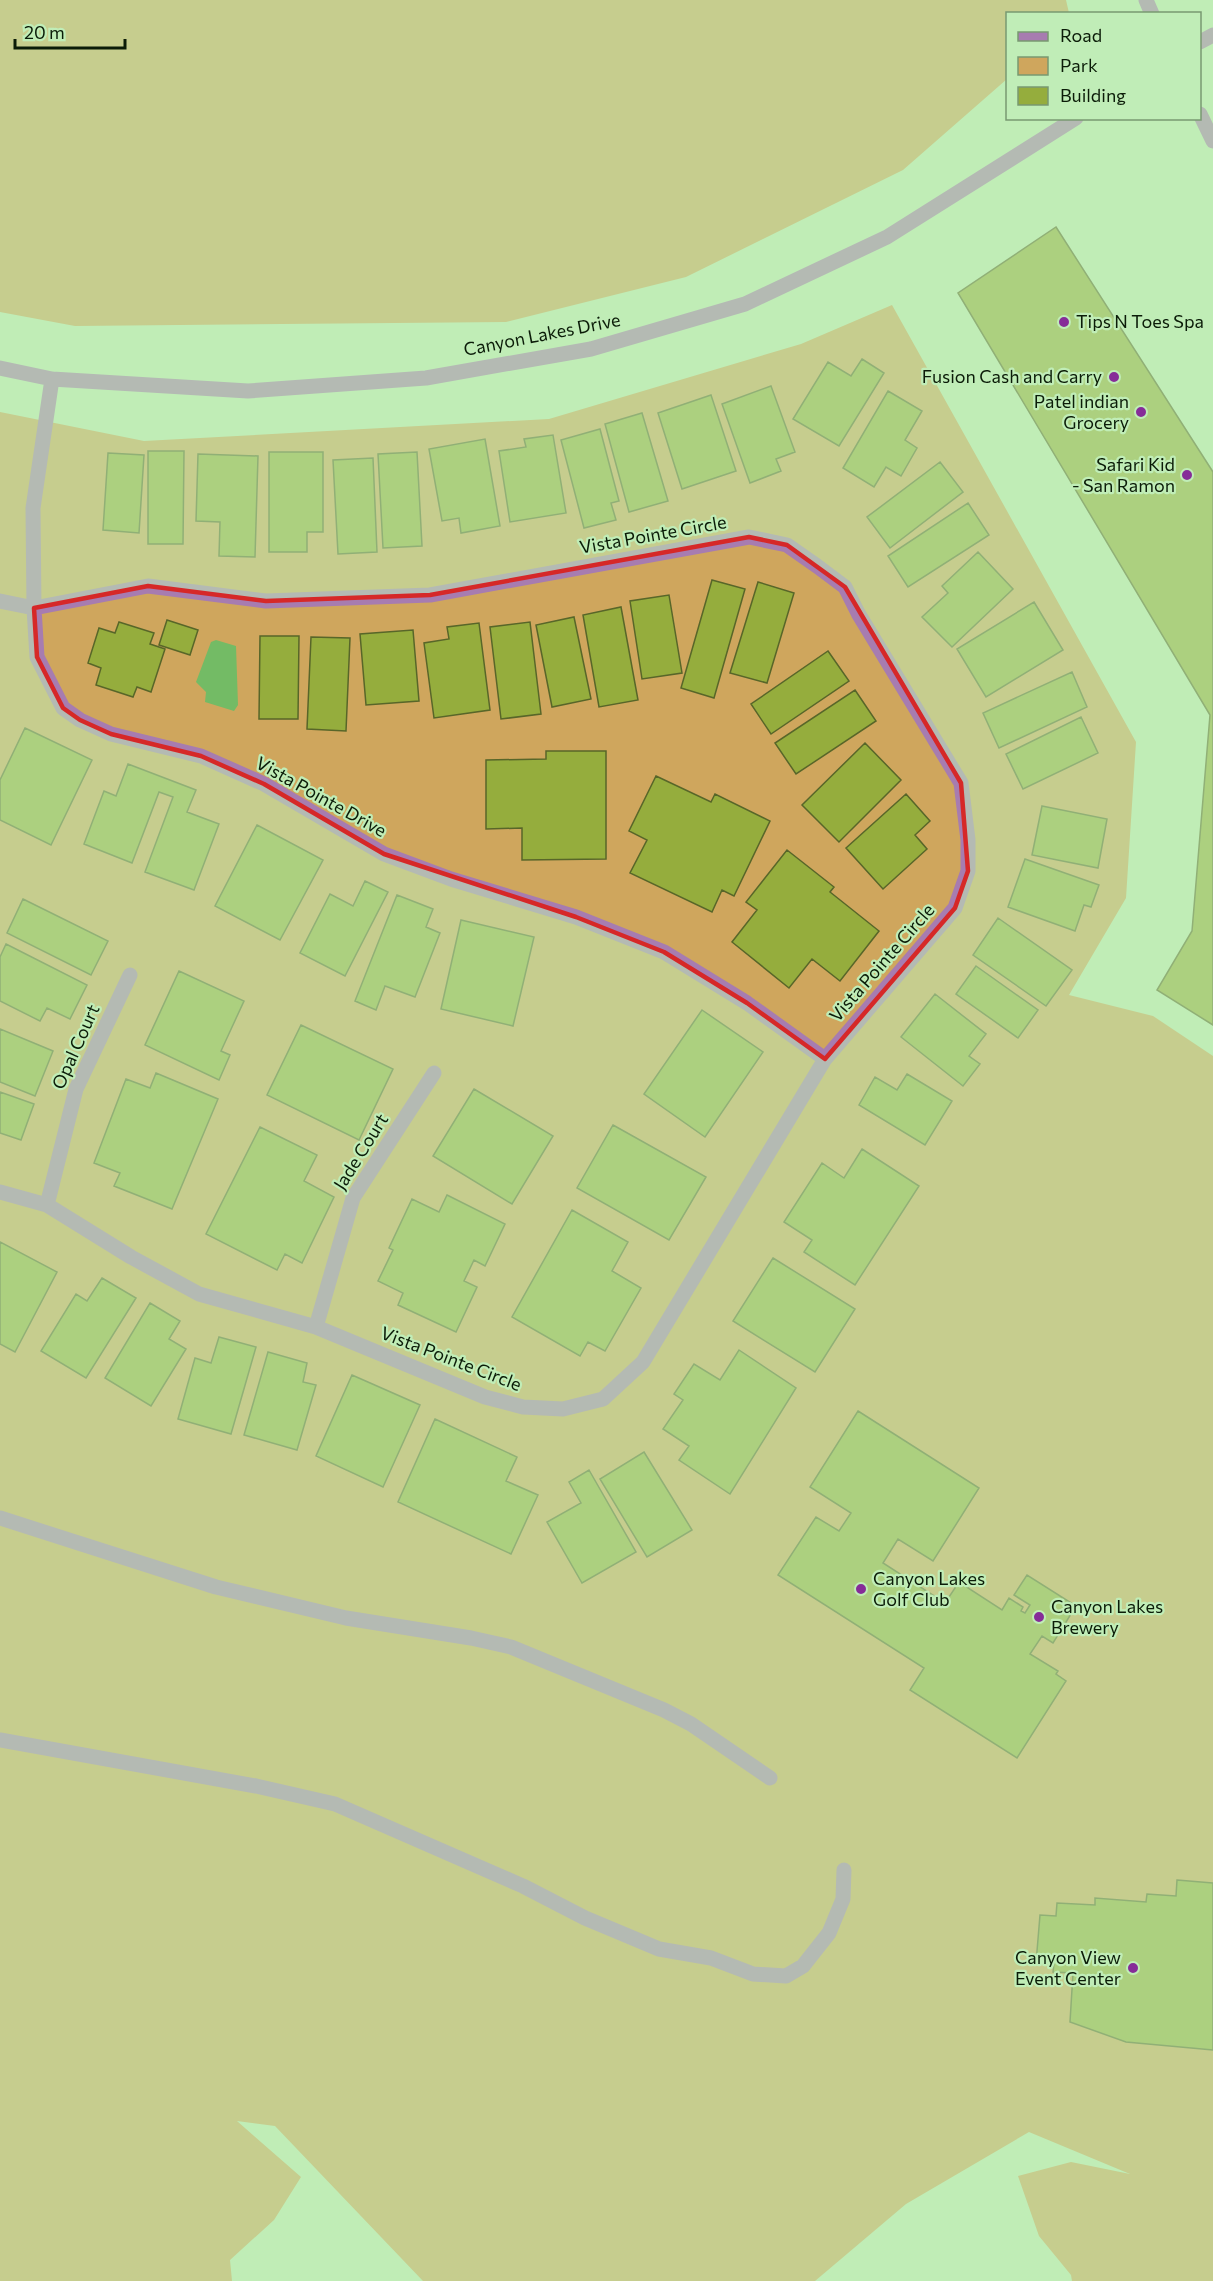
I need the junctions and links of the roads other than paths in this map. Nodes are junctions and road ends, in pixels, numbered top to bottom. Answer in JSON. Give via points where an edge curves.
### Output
{"nodes":[{"id":1,"x":1201,"y":116,"type":"edge"},
{"id":2,"x":1073,"y":120,"type":"edge"},
{"id":3,"x":1213,"y":141,"type":"edge"},
{"id":4,"x":0,"y":368,"type":"edge"},
{"id":5,"x":52,"y":379,"type":"junction"},
{"id":6,"x":0,"y":601,"type":"edge"},
{"id":7,"x":34,"y":609,"type":"junction"},
{"id":8,"x":130,"y":975,"type":"dead end"},
{"id":9,"x":825,"y":1059,"type":"junction"},
{"id":10,"x":434,"y":1073,"type":"dead end"},
{"id":11,"x":0,"y":1192,"type":"edge"},
{"id":12,"x":47,"y":1205,"type":"junction"},
{"id":13,"x":316,"y":1327,"type":"junction"},
{"id":14,"x":0,"y":1518,"type":"edge"},
{"id":15,"x":0,"y":1740,"type":"edge"},
{"id":16,"x":770,"y":1778,"type":"dead end"},
{"id":17,"x":844,"y":1870,"type":"dead end"}],
"edges":[{"from":1,"to":3,"type":"street"},
{"from":2,"to":5,"type":"street","name":"Canyon Lakes Drive","via":[[886,237],[745,304],[591,349],[426,378],[248,391]]},
{"from":4,"to":5,"type":"street","name":"Canyon Lakes Drive"},
{"from":5,"to":7,"type":"street","name":"Vista Pointe Drive","via":[[33,508]]},
{"from":6,"to":7,"type":"street","name":"Vista Pointe Circle"},
{"from":7,"to":9,"type":"street","name":"Vista Pointe Drive","via":[[37,657],[63,708],[80,720],[111,734],[201,756],[264,784],[384,855],[576,917],[664,952],[747,1003]]},
{"from":7,"to":9,"type":"street","name":"Vista Pointe Circle","via":[[148,586],[266,601],[430,595],[749,537],[787,545],[845,587],[961,783],[968,840],[968,871],[955,908]]},
{"from":8,"to":12,"type":"street","name":"Opal Court","via":[[76,1089]]},
{"from":9,"to":13,"type":"street","name":"Vista Pointe Circle","via":[[643,1362],[603,1399],[563,1410],[523,1407],[485,1397]]},
{"from":10,"to":13,"type":"street","name":"Jade Court","via":[[353,1198]]},
{"from":11,"to":12,"type":"street","name":"Vista Pointe Circle"},
{"from":12,"to":13,"type":"street","name":"Vista Pointe Circle","via":[[199,1294]]},
{"from":14,"to":16,"type":"street","via":[[216,1587],[346,1618],[511,1647],[664,1710]]},
{"from":15,"to":17,"type":"street","via":[[335,1803],[659,1949],[711,1958],[753,1974],[786,1976],[803,1966],[829,1933],[843,1899]]}]}
